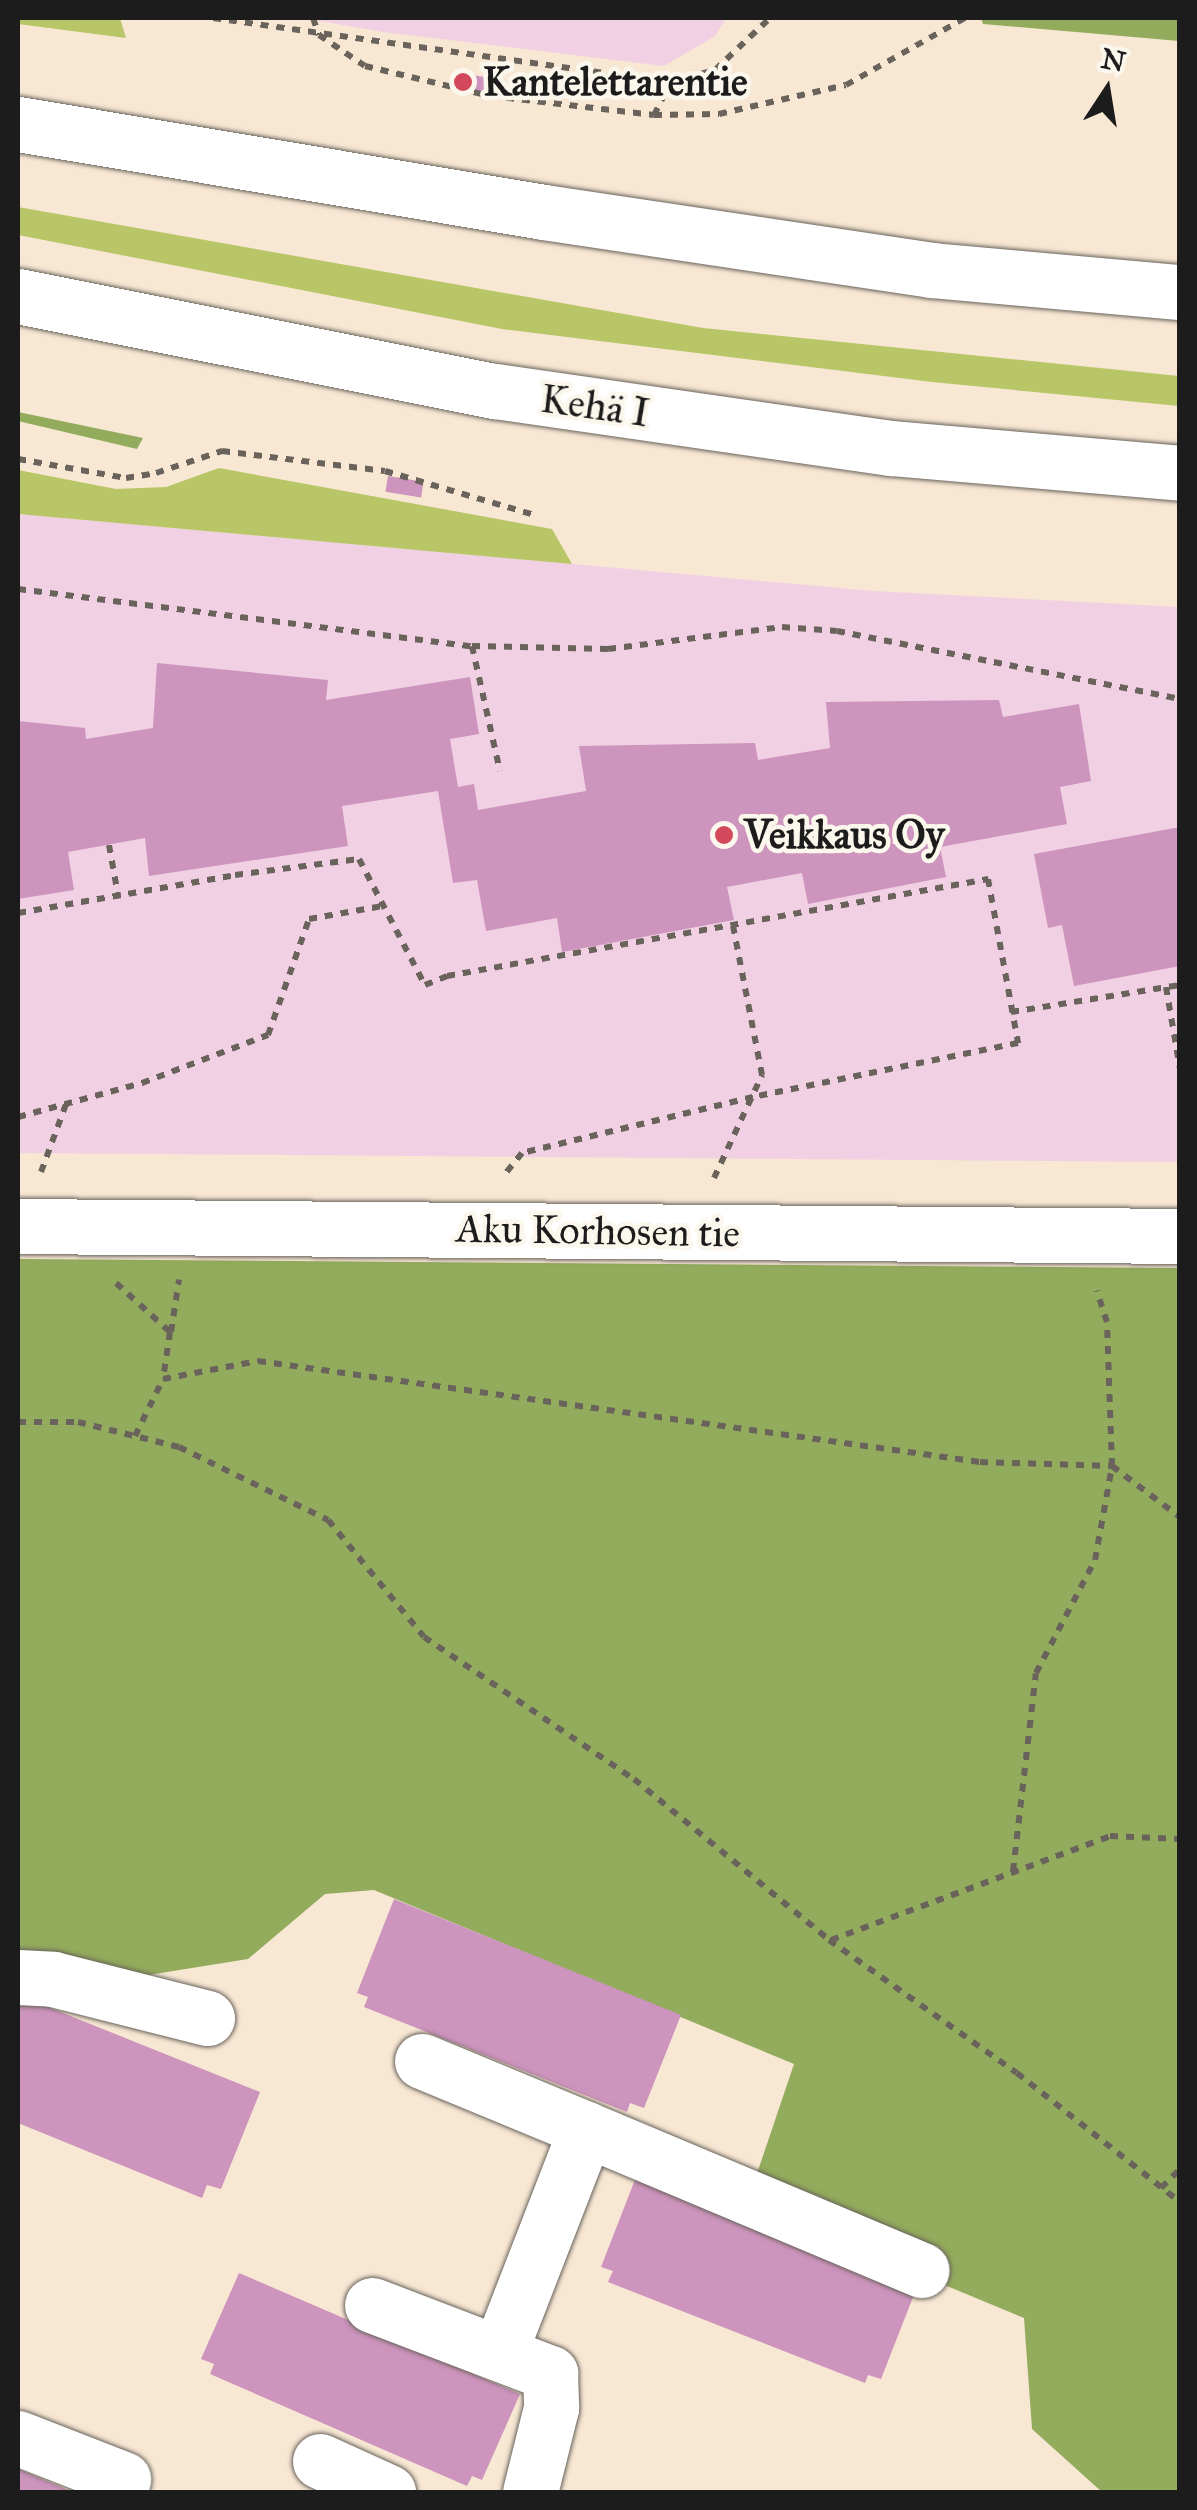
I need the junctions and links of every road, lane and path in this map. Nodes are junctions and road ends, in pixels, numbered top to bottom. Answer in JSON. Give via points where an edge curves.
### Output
{"nodes":[{"id":1,"x":213,"y":18,"type":"edge"},
{"id":2,"x":313,"y":18,"type":"edge"},
{"id":3,"x":770,"y":18,"type":"edge"},
{"id":4,"x":965,"y":18,"type":"edge"},
{"id":5,"x":319,"y":35,"type":"junction"},
{"id":6,"x":671,"y":82,"type":"junction"},
{"id":7,"x":654,"y":115,"type":"junction"},
{"id":8,"x":18,"y":124,"type":"edge"},
{"id":9,"x":1180,"y":292,"type":"edge"},
{"id":10,"x":18,"y":296,"type":"edge"},
{"id":11,"x":18,"y":458,"type":"edge"},
{"id":12,"x":1180,"y":473,"type":"edge"},
{"id":13,"x":538,"y":516,"type":"dead end"},
{"id":14,"x":18,"y":588,"type":"edge"},
{"id":15,"x":472,"y":646,"type":"junction"},
{"id":16,"x":1180,"y":699,"type":"edge"},
{"id":17,"x":500,"y":771,"type":"dead end"},
{"id":18,"x":109,"y":844,"type":"dead end"},
{"id":19,"x":118,"y":896,"type":"junction"},
{"id":20,"x":383,"y":906,"type":"junction"},
{"id":21,"x":18,"y":913,"type":"edge"},
{"id":22,"x":733,"y":926,"type":"junction"},
{"id":23,"x":1180,"y":985,"type":"edge"},
{"id":24,"x":1166,"y":987,"type":"junction"},
{"id":25,"x":1011,"y":1012,"type":"junction"},
{"id":26,"x":1180,"y":1069,"type":"edge"},
{"id":27,"x":753,"y":1097,"type":"junction"},
{"id":28,"x":66,"y":1104,"type":"junction"},
{"id":29,"x":18,"y":1117,"type":"edge"},
{"id":30,"x":502,"y":1178,"type":"dead end"},
{"id":31,"x":707,"y":1192,"type":"dead end"},
{"id":32,"x":33,"y":1213,"type":"edge"},
{"id":33,"x":154,"y":1226,"type":"junction"},
{"id":34,"x":1078,"y":1235,"type":"junction"},
{"id":35,"x":1180,"y":1236,"type":"edge"},
{"id":36,"x":163,"y":1380,"type":"junction"},
{"id":37,"x":18,"y":1422,"type":"edge"},
{"id":38,"x":135,"y":1436,"type":"junction"},
{"id":39,"x":1112,"y":1466,"type":"junction"},
{"id":40,"x":1180,"y":1516,"type":"edge"},
{"id":41,"x":1180,"y":1838,"type":"edge"},
{"id":42,"x":1014,"y":1871,"type":"junction"},
{"id":43,"x":830,"y":1940,"type":"junction"},
{"id":44,"x":18,"y":1977,"type":"edge"},
{"id":45,"x":207,"y":2018,"type":"dead end"},
{"id":46,"x":422,"y":2062,"type":"dead end"},
{"id":47,"x":586,"y":2129,"type":"junction"},
{"id":48,"x":1180,"y":2170,"type":"edge"},
{"id":49,"x":1162,"y":2188,"type":"junction"},
{"id":50,"x":1180,"y":2202,"type":"edge"},
{"id":51,"x":922,"y":2270,"type":"dead end"},
{"id":52,"x":372,"y":2304,"type":"dead end"},
{"id":53,"x":499,"y":2353,"type":"junction"},
{"id":54,"x":18,"y":2438,"type":"edge"},
{"id":55,"x":320,"y":2462,"type":"dead end"},
{"id":56,"x":123,"y":2479,"type":"dead end"},
{"id":57,"x":388,"y":2492,"type":"edge"},
{"id":58,"x":530,"y":2492,"type":"edge"}],
"edges":[{"from":1,"to":5,"type":"path"},
{"from":2,"to":5,"type":"path"},
{"from":3,"to":6,"type":"path","via":[[715,70]]},
{"from":4,"to":7,"type":"path","via":[[846,85],[719,114]]},
{"from":5,"to":6,"type":"path"},
{"from":5,"to":7,"type":"path","via":[[365,66],[454,89]]},
{"from":6,"to":7,"type":"path"},
{"from":8,"to":9,"type":"main road","via":[[913,267]]},
{"from":10,"to":12,"type":"main road","name":"Kehä I","via":[[495,391],[890,448]]},
{"from":11,"to":13,"type":"path","via":[[126,478],[222,452],[398,474]]},
{"from":14,"to":15,"type":"path"},
{"from":15,"to":16,"type":"path","via":[[608,649],[782,627],[837,631]]},
{"from":15,"to":17,"type":"path"},
{"from":18,"to":19,"type":"path"},
{"from":19,"to":20,"type":"path","via":[[359,859]]},
{"from":19,"to":21,"type":"path"},
{"from":20,"to":22,"type":"path","via":[[425,985]]},
{"from":20,"to":28,"type":"path","via":[[309,919],[268,1035]]},
{"from":22,"to":25,"type":"path","via":[[988,879]]},
{"from":22,"to":27,"type":"path","via":[[762,1075]]},
{"from":23,"to":24,"type":"path"},
{"from":24,"to":25,"type":"path"},
{"from":24,"to":26,"type":"path"},
{"from":25,"to":27,"type":"path","via":[[1018,1043]]},
{"from":27,"to":30,"type":"path","via":[[522,1153]]},
{"from":27,"to":31,"type":"path"},
{"from":28,"to":29,"type":"path"},
{"from":28,"to":32,"type":"path"},
{"from":32,"to":33,"type":"main road","name":"Aku Korhosen tie"},
{"from":32,"to":36,"type":"path","via":[[170,1332]]},
{"from":33,"to":34,"type":"main road","name":"Aku Korhosen tie"},
{"from":33,"to":36,"type":"path","via":[[180,1272]]},
{"from":34,"to":35,"type":"main road","name":"Aku Korhosen tie"},
{"from":34,"to":39,"type":"path","via":[[1107,1322]]},
{"from":36,"to":38,"type":"path"},
{"from":36,"to":39,"type":"path","via":[[258,1361],[980,1462]]},
{"from":37,"to":38,"type":"path","via":[[78,1422]]},
{"from":38,"to":43,"type":"path","via":[[178,1448],[328,1520],[424,1637],[634,1779]]},
{"from":39,"to":40,"type":"path"},
{"from":39,"to":42,"type":"path","via":[[1095,1560],[1036,1673]]},
{"from":41,"to":42,"type":"path","via":[[1110,1836]]},
{"from":42,"to":43,"type":"path"},
{"from":43,"to":49,"type":"path"},
{"from":44,"to":45,"type":"main road","via":[[53,1979]]},
{"from":46,"to":47,"type":"main road"},
{"from":47,"to":51,"type":"main road"},
{"from":47,"to":53,"type":"main road"},
{"from":48,"to":49,"type":"path"},
{"from":49,"to":50,"type":"path"},
{"from":52,"to":53,"type":"main road"},
{"from":53,"to":58,"type":"main road","via":[[550,2373],[551,2408]]},
{"from":54,"to":56,"type":"main road"},
{"from":55,"to":57,"type":"main road"}]}
